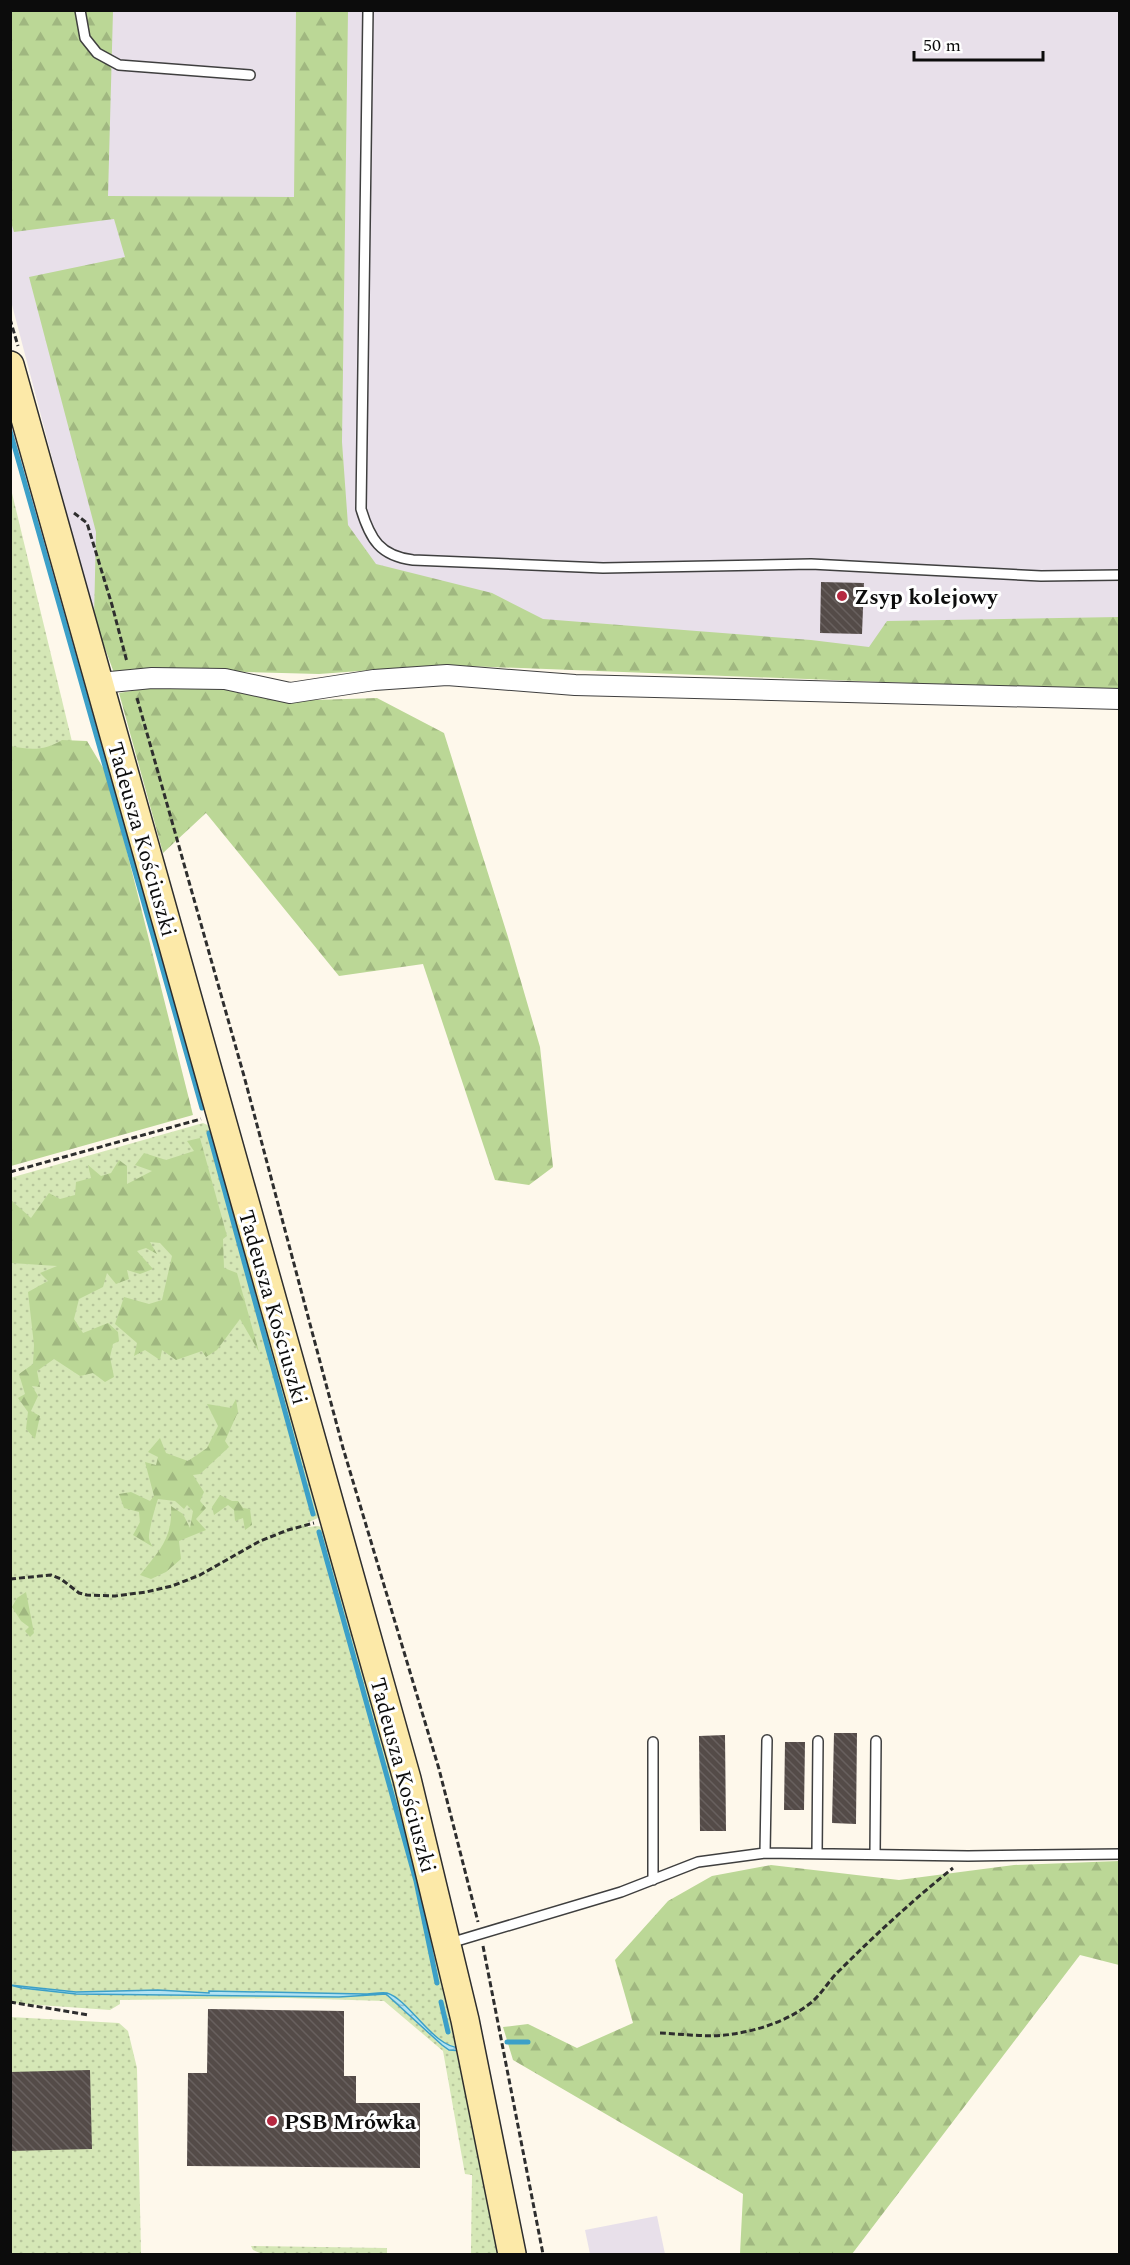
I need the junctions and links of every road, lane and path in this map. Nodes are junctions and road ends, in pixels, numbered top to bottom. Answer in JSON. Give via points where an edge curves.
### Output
{"nodes":[{"id":1,"x":80,"y":10,"type":"edge"},
{"id":2,"x":368,"y":10,"type":"edge"},
{"id":3,"x":250,"y":75,"type":"dead end"},
{"id":4,"x":10,"y":365,"type":"edge"},
{"id":5,"x":67,"y":511,"type":"dead end"},
{"id":6,"x":1119,"y":576,"type":"edge"},
{"id":7,"x":132,"y":680,"type":"junction"},
{"id":8,"x":100,"y":683,"type":"junction"},
{"id":9,"x":1119,"y":699,"type":"edge"},
{"id":10,"x":220,"y":1114,"type":"junction"},
{"id":11,"x":10,"y":1172,"type":"edge"},
{"id":12,"x":312,"y":1524,"type":"dead end"},
{"id":13,"x":10,"y":1579,"type":"edge"},
{"id":14,"x":767,"y":1740,"type":"dead end"},
{"id":15,"x":818,"y":1741,"type":"dead end"},
{"id":16,"x":876,"y":1741,"type":"dead end"},
{"id":17,"x":653,"y":1742,"type":"dead end"},
{"id":18,"x":765,"y":1853,"type":"junction"},
{"id":19,"x":817,"y":1853,"type":"junction"},
{"id":20,"x":875,"y":1854,"type":"junction"},
{"id":21,"x":1119,"y":1854,"type":"edge"},
{"id":22,"x":968,"y":1856,"type":"junction"},
{"id":23,"x":652,"y":1880,"type":"junction"},
{"id":24,"x":480,"y":1934,"type":"junction"},
{"id":25,"x":447,"y":1944,"type":"junction"},
{"id":26,"x":10,"y":2002,"type":"edge"},
{"id":27,"x":89,"y":2015,"type":"dead end"},
{"id":28,"x":660,"y":2033,"type":"dead end"},
{"id":29,"x":512,"y":2254,"type":"edge"},
{"id":30,"x":543,"y":2254,"type":"edge"}],
"edges":[{"from":1,"to":3,"type":"lane","via":[[85,38],[98,53],[119,65]]},
{"from":2,"to":6,"type":"lane","via":[[361,508],[367,529],[384,552],[413,560],[603,568],[811,564],[1041,576]]},
{"from":4,"to":8,"type":"main road","name":"Tadeusza Kościuszki"},
{"from":5,"to":7,"type":"path","via":[[87,523]]},
{"from":7,"to":8,"type":"street"},
{"from":7,"to":9,"type":"street","via":[[225,679],[290,693],[374,680],[447,675],[575,685]]},
{"from":7,"to":24,"type":"path","via":[[244,1076],[343,1448],[439,1769]]},
{"from":8,"to":10,"type":"main road","name":"Tadeusza Kościuszki"},
{"from":10,"to":11,"type":"path"},
{"from":10,"to":25,"type":"main road","name":"Tadeusza Kościuszki","via":[[407,1779]]},
{"from":12,"to":13,"type":"path","via":[[260,1541],[200,1575],[146,1592],[87,1595],[51,1575]]},
{"from":14,"to":18,"type":"lane"},
{"from":15,"to":19,"type":"lane"},
{"from":16,"to":20,"type":"lane"},
{"from":17,"to":23,"type":"lane"},
{"from":18,"to":19,"type":"lane"},
{"from":18,"to":23,"type":"lane","via":[[698,1862]]},
{"from":19,"to":20,"type":"lane"},
{"from":20,"to":22,"type":"lane"},
{"from":21,"to":22,"type":"lane"},
{"from":22,"to":28,"type":"path","via":[[916,1898],[813,2000],[791,2015],[731,2035]]},
{"from":23,"to":24,"type":"lane"},
{"from":24,"to":25,"type":"lane"},
{"from":24,"to":30,"type":"path"},
{"from":25,"to":29,"type":"main road","name":"Tadeusza Kościuszki"},
{"from":26,"to":27,"type":"path"}]}
